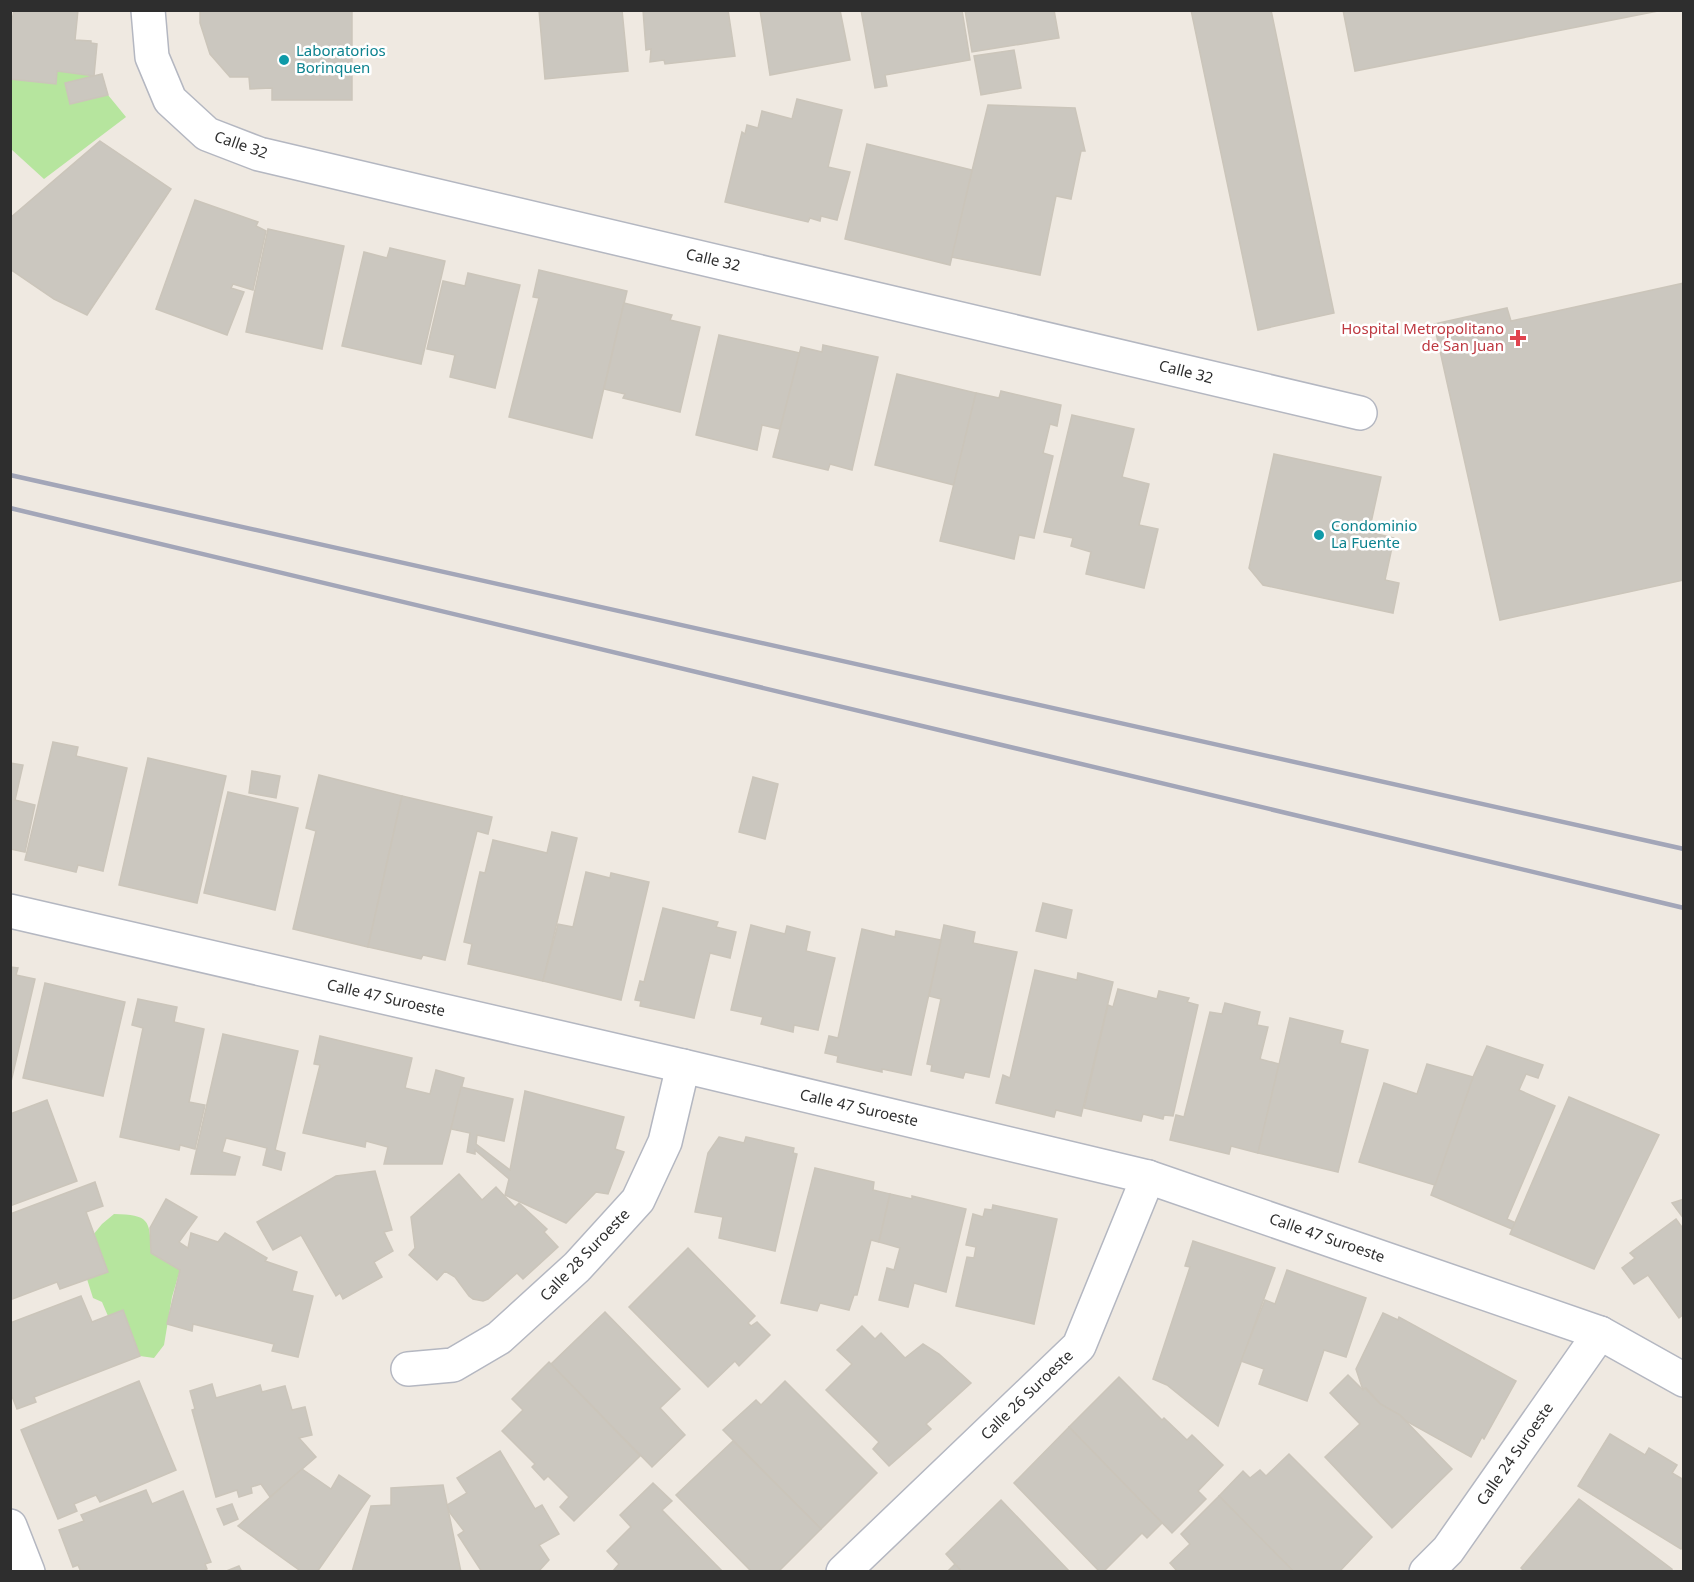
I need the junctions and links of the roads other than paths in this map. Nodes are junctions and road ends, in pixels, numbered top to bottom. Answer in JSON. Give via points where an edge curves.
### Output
{"nodes":[{"id":1,"x":148,"y":10,"type":"edge"},
{"id":2,"x":1360,"y":413,"type":"dead end"},
{"id":3,"x":10,"y":911,"type":"edge"},
{"id":4,"x":683,"y":1066,"type":"junction"},
{"id":5,"x":1148,"y":1177,"type":"junction"},
{"id":6,"x":1600,"y":1333,"type":"junction"},
{"id":7,"x":408,"y":1369,"type":"dead end"},
{"id":8,"x":1683,"y":1380,"type":"edge"},
{"id":9,"x":10,"y":1526,"type":"edge"},
{"id":10,"x":28,"y":1572,"type":"edge"},
{"id":11,"x":843,"y":1572,"type":"edge"},
{"id":12,"x":1426,"y":1572,"type":"edge"}],
"edges":[{"from":1,"to":2,"type":"street","name":"Calle 32","via":[[152,57],[170,100],[207,134],[260,154]]},
{"from":3,"to":4,"type":"street","name":"Calle 47 Suroeste"},
{"from":4,"to":5,"type":"street","name":"Calle 47 Suroeste"},
{"from":4,"to":7,"type":"street","name":"Calle 28 Suroeste","via":[[665,1142],[638,1200],[577,1268],[499,1338],[453,1365]]},
{"from":5,"to":6,"type":"street","name":"Calle 47 Suroeste"},
{"from":5,"to":11,"type":"street","name":"Calle 26 Suroeste","via":[[1079,1346]]},
{"from":6,"to":8,"type":"street","name":"Calle 47 Suroeste"},
{"from":6,"to":12,"type":"street","name":"Calle 24 Suroeste","via":[[1448,1550]]},
{"from":9,"to":10,"type":"street"}]}
